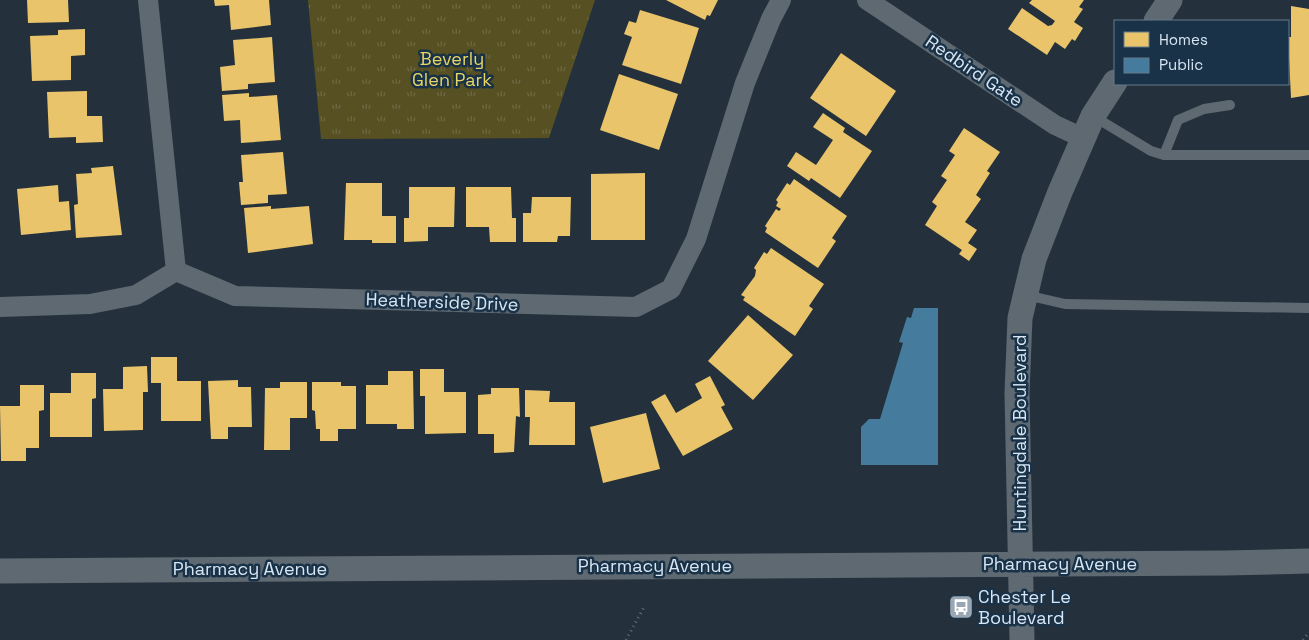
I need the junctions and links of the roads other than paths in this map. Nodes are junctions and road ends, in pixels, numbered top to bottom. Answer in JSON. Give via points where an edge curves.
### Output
{"nodes":[{"id":1,"x":148,"y":0,"type":"edge"},
{"id":2,"x":781,"y":0,"type":"edge"},
{"id":3,"x":867,"y":0,"type":"edge"},
{"id":4,"x":1170,"y":0,"type":"edge"},
{"id":5,"x":1157,"y":20,"type":"edge"},
{"id":6,"x":1114,"y":84,"type":"edge"},
{"id":7,"x":1230,"y":105,"type":"dead end"},
{"id":8,"x":1093,"y":116,"type":"junction"},
{"id":9,"x":1082,"y":138,"type":"junction"},
{"id":10,"x":1164,"y":155,"type":"junction"},
{"id":11,"x":1309,"y":155,"type":"edge"},
{"id":12,"x":176,"y":271,"type":"junction"},
{"id":13,"x":1026,"y":295,"type":"junction"},
{"id":14,"x":0,"y":307,"type":"edge"},
{"id":15,"x":1309,"y":308,"type":"edge"},
{"id":16,"x":1309,"y":561,"type":"edge"},
{"id":17,"x":1020,"y":564,"type":"junction"},
{"id":18,"x":0,"y":571,"type":"edge"},
{"id":19,"x":1022,"y":640,"type":"edge"}],
"edges":[{"from":1,"to":12,"type":"street"},
{"from":2,"to":12,"type":"street","name":"Heatherside Drive","via":[[745,83],[696,239],[671,289],[636,307],[235,296]]},
{"from":3,"to":9,"type":"street","name":"Redbird Gate","via":[[1055,125]]},
{"from":4,"to":5,"type":"street"},
{"from":6,"to":8,"type":"street","name":"Huntingdale Boulevard"},
{"from":7,"to":10,"type":"lane","via":[[1204,109],[1178,120]]},
{"from":8,"to":9,"type":"street","name":"Huntingdale Boulevard"},
{"from":8,"to":10,"type":"lane","via":[[1151,151]]},
{"from":9,"to":13,"type":"street","name":"Huntingdale Boulevard","via":[[1034,259]]},
{"from":10,"to":11,"type":"lane"},
{"from":12,"to":14,"type":"street","via":[[136,295],[90,304]]},
{"from":13,"to":15,"type":"lane","via":[[1064,304]]},
{"from":13,"to":17,"type":"street","name":"Huntingdale Boulevard","via":[[1020,318],[1017,366]]},
{"from":16,"to":17,"type":"street","name":"Pharmacy Avenue"},
{"from":17,"to":18,"type":"street","name":"Pharmacy Avenue"},
{"from":17,"to":19,"type":"street"}]}
